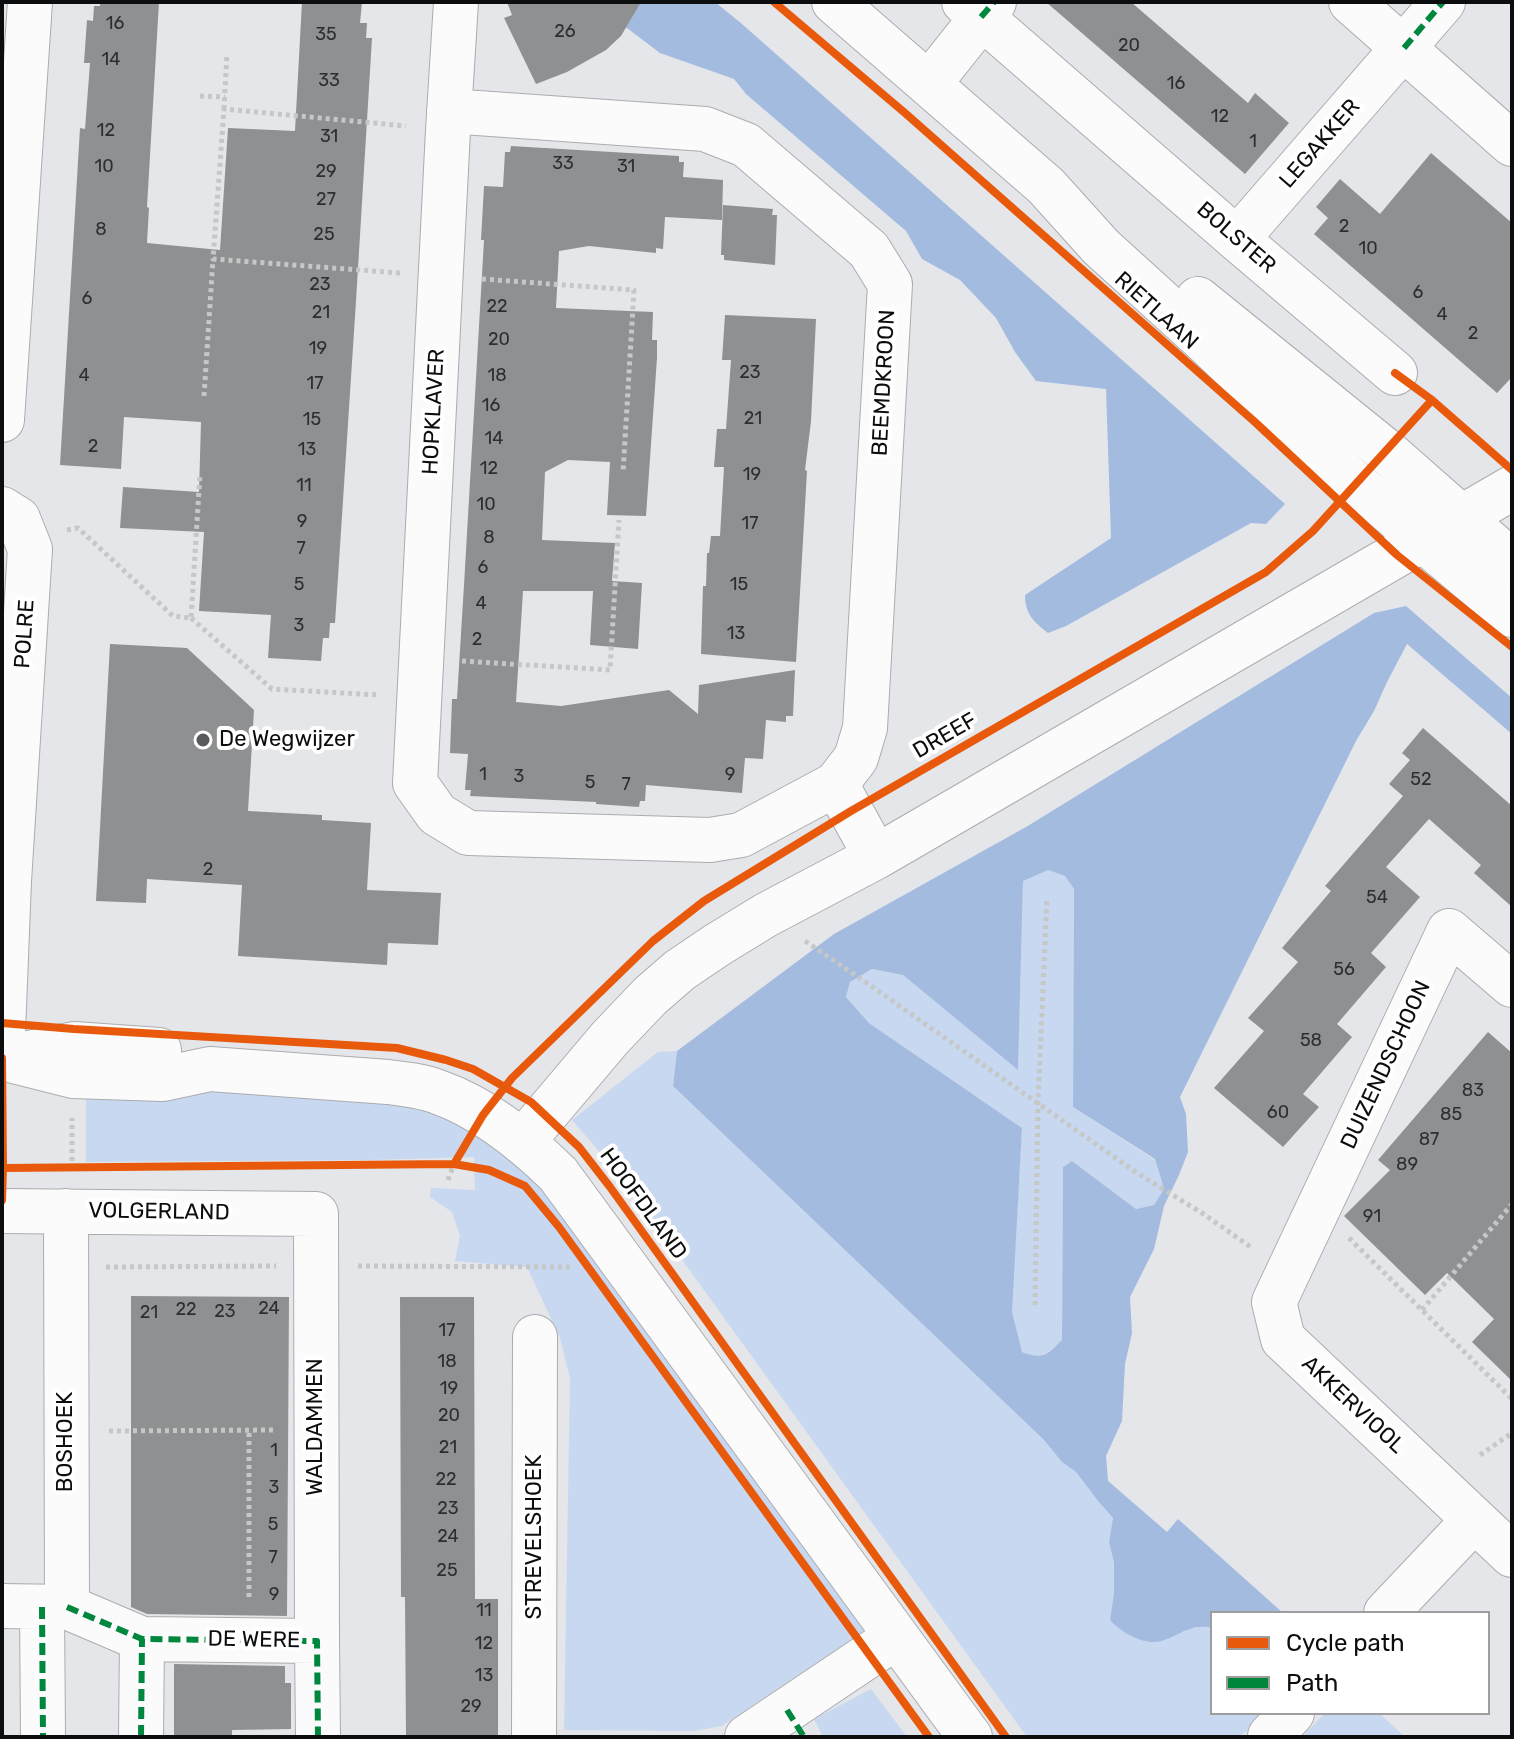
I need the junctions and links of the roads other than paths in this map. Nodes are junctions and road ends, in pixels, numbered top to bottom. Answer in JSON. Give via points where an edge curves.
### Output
{"nodes":[{"id":1,"x":30,"y":2,"type":"edge"},
{"id":2,"x":456,"y":2,"type":"edge"},
{"id":3,"x":834,"y":2,"type":"edge"},
{"id":4,"x":1351,"y":2,"type":"edge"},
{"id":5,"x":1443,"y":2,"type":"edge"},
{"id":6,"x":980,"y":7,"type":"edge"},
{"id":7,"x":1404,"y":48,"type":"junction"},
{"id":8,"x":929,"y":84,"type":"junction"},
{"id":9,"x":13,"y":88,"type":"edge"},
{"id":10,"x":449,"y":111,"type":"junction"},
{"id":11,"x":1512,"y":144,"type":"edge"},
{"id":12,"x":1046,"y":186,"type":"junction"},
{"id":13,"x":1237,"y":239,"type":"junction"},
{"id":14,"x":1395,"y":373,"type":"dead end"},
{"id":15,"x":2,"y":420,"type":"edge"},
{"id":16,"x":1512,"y":488,"type":"edge"},
{"id":17,"x":1463,"y":517,"type":"junction"},
{"id":18,"x":14,"y":523,"type":"edge"},
{"id":19,"x":1423,"y":541,"type":"junction"},
{"id":20,"x":1512,"y":562,"type":"edge"},
{"id":21,"x":1512,"y":615,"type":"edge"},
{"id":22,"x":836,"y":784,"type":"junction"},
{"id":23,"x":437,"y":814,"type":"joint"},
{"id":24,"x":876,"y":857,"type":"junction"},
{"id":25,"x":5,"y":881,"type":"edge"},
{"id":26,"x":1512,"y":985,"type":"edge"},
{"id":27,"x":2,"y":1058,"type":"edge"},
{"id":28,"x":523,"y":1141,"type":"junction"},
{"id":29,"x":2,"y":1211,"type":"edge"},
{"id":30,"x":66,"y":1211,"type":"junction"},
{"id":31,"x":316,"y":1214,"type":"joint"},
{"id":32,"x":1287,"y":1272,"type":"joint"},
{"id":33,"x":535,"y":1337,"type":"dead end"},
{"id":34,"x":1474,"y":1520,"type":"junction"},
{"id":35,"x":1512,"y":1555,"type":"edge"},
{"id":36,"x":37,"y":1607,"type":"edge"},
{"id":37,"x":1388,"y":1611,"type":"edge"},
{"id":38,"x":896,"y":1637,"type":"junction"},
{"id":39,"x":142,"y":1639,"type":"junction"},
{"id":40,"x":317,"y":1641,"type":"junction"},
{"id":41,"x":1290,"y":1715,"type":"edge"},
{"id":42,"x":796,"y":1724,"type":"edge"},
{"id":43,"x":43,"y":1737,"type":"edge"},
{"id":44,"x":141,"y":1737,"type":"edge"},
{"id":45,"x":318,"y":1737,"type":"edge"},
{"id":46,"x":534,"y":1737,"type":"edge"},
{"id":47,"x":747,"y":1737,"type":"edge"},
{"id":48,"x":970,"y":1737,"type":"edge"},
{"id":49,"x":1270,"y":1737,"type":"edge"}],
"edges":[{"from":1,"to":9,"type":"street"},
{"from":2,"to":10,"type":"street","name":"HOPKLAVER"},
{"from":3,"to":8,"type":"street","name":"RIETLAAN"},
{"from":4,"to":7,"type":"street"},
{"from":5,"to":7,"type":"street","name":"LEGAKKER"},
{"from":6,"to":8,"type":"street"},
{"from":6,"to":13,"type":"street","name":"BOLSTER"},
{"from":7,"to":11,"type":"street"},
{"from":7,"to":13,"type":"street","name":"LEGAKKER"},
{"from":8,"to":12,"type":"street","name":"RIETLAAN"},
{"from":9,"to":15,"type":"street"},
{"from":10,"to":22,"type":"street","name":"BEEMDKROON","via":[[705,129],[746,145],[869,250],[890,284],[865,728],[856,758]]},
{"from":10,"to":23,"type":"street","name":"HOPKLAVER","via":[[415,783]]},
{"from":12,"to":17,"type":"street","name":"RIETLAAN","via":[[1115,231]]},
{"from":12,"to":19,"type":"street","name":"RIETLAAN","via":[[1101,247]]},
{"from":13,"to":14,"type":"street","name":"BOLSTER"},
{"from":16,"to":17,"type":"street"},
{"from":17,"to":19,"type":"street"},
{"from":17,"to":20,"type":"street","name":"RIETLAAN"},
{"from":18,"to":25,"type":"street","name":"POLRE","via":[[30,549]]},
{"from":19,"to":21,"type":"street","name":"RIETLAAN"},
{"from":19,"to":24,"type":"street"},
{"from":22,"to":23,"type":"street","name":"BEEMDKROON","via":[[741,835],[710,840],[468,833]]},
{"from":22,"to":24,"type":"street"},
{"from":24,"to":28,"type":"street","via":[[766,915],[680,970],[610,1038]]},
{"from":25,"to":27,"type":"street","name":"POLRE"},
{"from":26,"to":32,"type":"street","name":"DUIZENDSCHOON","via":[[1449,931]]},
{"from":27,"to":28,"type":"street","via":[[73,1076],[163,1079],[210,1069],[415,1085],[439,1092]]},
{"from":28,"to":38,"type":"street","via":[[558,1174]]},
{"from":29,"to":30,"type":"street","name":"VOLGERLAND"},
{"from":30,"to":31,"type":"street","name":"VOLGERLAND"},
{"from":30,"to":36,"type":"street","name":"BOSHOEK","via":[[66,1431]]},
{"from":31,"to":40,"type":"street","name":"WALDAMMEN"},
{"from":32,"to":34,"type":"street","name":"AKKERVIOOL","via":[[1274,1302],[1283,1339]]},
{"from":33,"to":46,"type":"street","name":"STREVELSHOEK"},
{"from":34,"to":35,"type":"street","name":"AKKERVIOOL"},
{"from":34,"to":37,"type":"street"},
{"from":36,"to":39,"type":"street","name":"DE WERE"},
{"from":36,"to":43,"type":"street"},
{"from":38,"to":42,"type":"street"},
{"from":38,"to":48,"type":"street"},
{"from":39,"to":40,"type":"street","name":"DE WERE"},
{"from":39,"to":44,"type":"street"},
{"from":40,"to":45,"type":"street","name":"DE WERE"},
{"from":41,"to":49,"type":"street"},
{"from":42,"to":47,"type":"street"}]}
